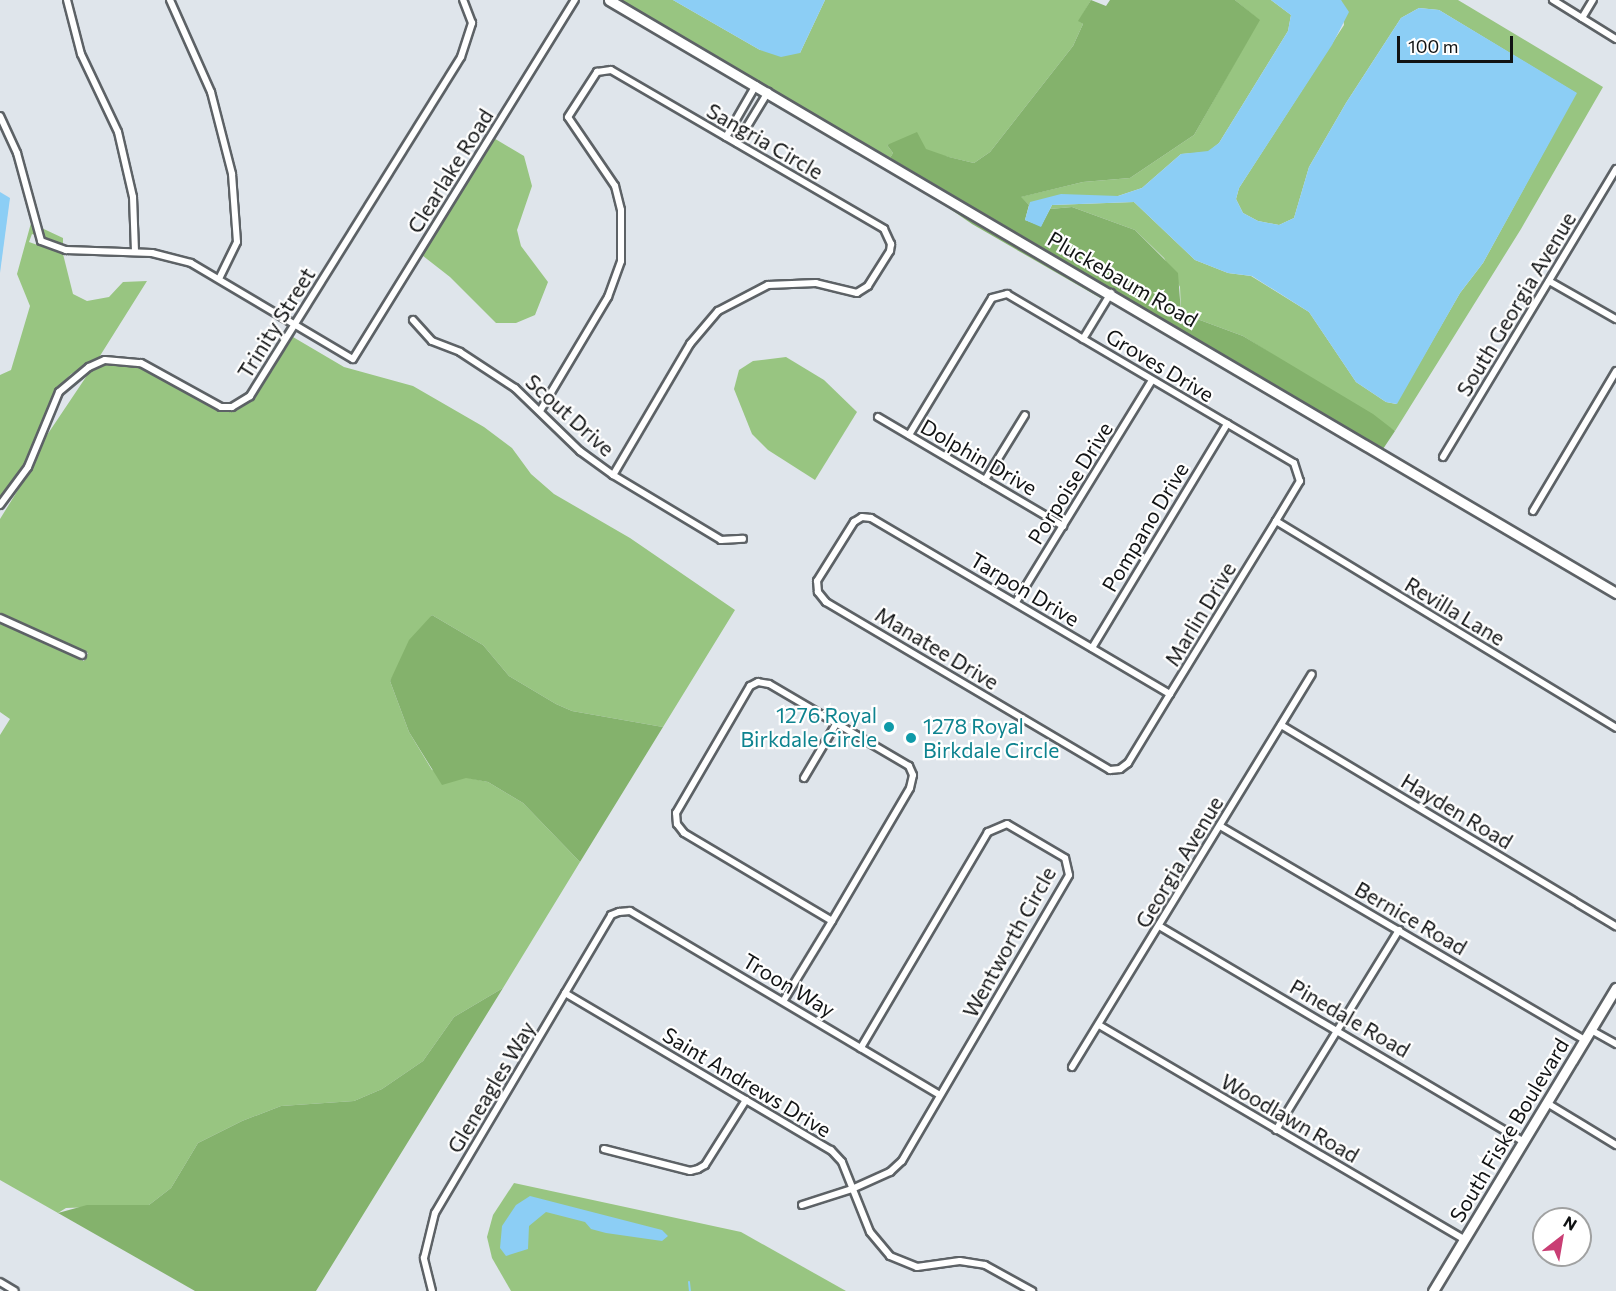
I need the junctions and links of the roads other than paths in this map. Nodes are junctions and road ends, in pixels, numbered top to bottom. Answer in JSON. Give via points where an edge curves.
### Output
{"nodes":[{"id":1,"x":68,"y":0,"type":"edge"},
{"id":2,"x":170,"y":0,"type":"edge"},
{"id":3,"x":463,"y":0,"type":"edge"},
{"id":4,"x":575,"y":0,"type":"edge"},
{"id":5,"x":609,"y":0,"type":"edge"},
{"id":6,"x":1553,"y":0,"type":"edge"},
{"id":7,"x":1593,"y":0,"type":"edge"},
{"id":8,"x":1582,"y":18,"type":"junction"},
{"id":9,"x":1616,"y":39,"type":"edge"},
{"id":10,"x":756,"y":85,"type":"junction"},
{"id":11,"x":768,"y":92,"type":"junction"},
{"id":12,"x":0,"y":116,"type":"edge"},
{"id":13,"x":726,"y":137,"type":"junction"},
{"id":14,"x":737,"y":143,"type":"junction"},
{"id":15,"x":1616,"y":169,"type":"edge"},
{"id":16,"x":135,"y":252,"type":"junction"},
{"id":17,"x":220,"y":277,"type":"junction"},
{"id":18,"x":1549,"y":281,"type":"junction"},
{"id":19,"x":1111,"y":292,"type":"junction"},
{"id":20,"x":1616,"y":319,"type":"edge"},
{"id":21,"x":412,"y":320,"type":"dead end"},
{"id":22,"x":296,"y":324,"type":"junction"},
{"id":23,"x":1083,"y":339,"type":"junction"},
{"id":24,"x":1616,"y":371,"type":"edge"},
{"id":25,"x":1152,"y":380,"type":"junction"},
{"id":26,"x":540,"y":411,"type":"junction"},
{"id":27,"x":1025,"y":415,"type":"dead end"},
{"id":28,"x":878,"y":417,"type":"dead end"},
{"id":29,"x":1227,"y":424,"type":"junction"},
{"id":30,"x":909,"y":435,"type":"junction"},
{"id":31,"x":1443,"y":457,"type":"dead end"},
{"id":32,"x":1300,"y":472,"type":"joint"},
{"id":33,"x":613,"y":475,"type":"junction"},
{"id":34,"x":985,"y":480,"type":"junction"},
{"id":35,"x":0,"y":505,"type":"edge"},
{"id":36,"x":1533,"y":511,"type":"dead end"},
{"id":37,"x":862,"y":517,"type":"joint"},
{"id":38,"x":1276,"y":521,"type":"junction"},
{"id":39,"x":1063,"y":526,"type":"junction"},
{"id":40,"x":743,"y":538,"type":"dead end"},
{"id":41,"x":1616,"y":593,"type":"edge"},
{"id":42,"x":1016,"y":602,"type":"junction"},
{"id":43,"x":0,"y":618,"type":"edge"},
{"id":44,"x":1092,"y":648,"type":"junction"},
{"id":45,"x":82,"y":655,"type":"dead end"},
{"id":46,"x":1312,"y":674,"type":"dead end"},
{"id":47,"x":1170,"y":694,"type":"junction"},
{"id":48,"x":836,"y":724,"type":"junction"},
{"id":49,"x":1281,"y":725,"type":"junction"},
{"id":50,"x":1616,"y":728,"type":"edge"},
{"id":51,"x":1120,"y":769,"type":"joint"},
{"id":52,"x":804,"y":778,"type":"dead end"},
{"id":53,"x":1220,"y":826,"type":"junction"},
{"id":54,"x":620,"y":912,"type":"joint"},
{"id":55,"x":832,"y":921,"type":"junction"},
{"id":56,"x":1159,"y":926,"type":"junction"},
{"id":57,"x":1616,"y":926,"type":"edge"},
{"id":58,"x":1399,"y":930,"type":"junction"},
{"id":59,"x":1616,"y":988,"type":"edge"},
{"id":60,"x":565,"y":993,"type":"junction"},
{"id":61,"x":784,"y":1000,"type":"junction"},
{"id":62,"x":1099,"y":1025,"type":"junction"},
{"id":63,"x":1338,"y":1029,"type":"junction"},
{"id":64,"x":1591,"y":1030,"type":"junction"},
{"id":65,"x":1585,"y":1040,"type":"junction"},
{"id":66,"x":1616,"y":1044,"type":"edge"},
{"id":67,"x":861,"y":1048,"type":"junction"},
{"id":68,"x":1072,"y":1066,"type":"dead end"},
{"id":69,"x":940,"y":1095,"type":"junction"},
{"id":70,"x":746,"y":1100,"type":"junction"},
{"id":71,"x":1547,"y":1103,"type":"junction"},
{"id":72,"x":1275,"y":1130,"type":"junction"},
{"id":73,"x":1523,"y":1141,"type":"junction"},
{"id":74,"x":1616,"y":1145,"type":"edge"},
{"id":75,"x":604,"y":1149,"type":"dead end"},
{"id":76,"x":852,"y":1189,"type":"junction"},
{"id":77,"x":802,"y":1205,"type":"dead end"},
{"id":78,"x":1464,"y":1239,"type":"junction"},
{"id":79,"x":0,"y":1282,"type":"edge"},
{"id":80,"x":1435,"y":1290,"type":"edge"},
{"id":81,"x":15,"y":1291,"type":"edge"},
{"id":82,"x":432,"y":1291,"type":"edge"},
{"id":83,"x":1032,"y":1291,"type":"edge"}],
"edges":[{"from":1,"to":16,"type":"street","via":[[81,54],[118,132],[133,196]]},
{"from":2,"to":17,"type":"street","via":[[211,92],[232,174],[237,242]]},
{"from":3,"to":22,"type":"street","name":"Trinity Street","via":[[472,23],[461,57]]},
{"from":4,"to":22,"type":"street","name":"Clearlake Road","via":[[353,359]]},
{"from":5,"to":10,"type":"street","name":"Pluckebaum Road"},
{"from":6,"to":8,"type":"street"},
{"from":7,"to":8,"type":"street"},
{"from":8,"to":9,"type":"street"},
{"from":10,"to":11,"type":"street","name":"Pluckebaum Road"},
{"from":10,"to":13,"type":"street"},
{"from":11,"to":14,"type":"street"},
{"from":11,"to":19,"type":"street","name":"Pluckebaum Road"},
{"from":12,"to":16,"type":"street","via":[[17,153],[41,241],[66,250]]},
{"from":13,"to":14,"type":"street","name":"Sangria Circle"},
{"from":13,"to":26,"type":"street","name":"Sangria Circle","via":[[611,70],[603,69],[591,77],[571,110],[569,123],[603,163],[615,186],[621,210],[621,261],[608,297]]},
{"from":14,"to":33,"type":"street","name":"Sangria Circle","via":[[884,229],[890,251],[868,286],[857,293],[816,284],[768,285],[718,311],[690,344]]},
{"from":15,"to":18,"type":"street","name":"South Georgia Avenue"},
{"from":16,"to":17,"type":"street","via":[[169,256]]},
{"from":17,"to":22,"type":"street"},
{"from":18,"to":20,"type":"street"},
{"from":18,"to":31,"type":"street","name":"South Georgia Avenue"},
{"from":19,"to":23,"type":"street"},
{"from":19,"to":41,"type":"street","name":"Pluckebaum Road"},
{"from":21,"to":26,"type":"street","name":"Scout Drive","via":[[432,341],[488,369]]},
{"from":22,"to":35,"type":"street","name":"Trinity Street","via":[[256,388],[232,407],[221,407],[141,363],[105,360],[89,367],[59,392],[28,467]]},
{"from":23,"to":25,"type":"street","name":"Groves Drive"},
{"from":23,"to":30,"type":"street","name":"Groves Drive","via":[[1007,294],[992,298]]},
{"from":24,"to":36,"type":"street"},
{"from":25,"to":29,"type":"street","name":"Groves Drive"},
{"from":25,"to":39,"type":"street","name":"Porpoise Drive"},
{"from":26,"to":33,"type":"street","name":"Scout Drive","via":[[580,451]]},
{"from":27,"to":34,"type":"street"},
{"from":28,"to":30,"type":"street","name":"Dolphin Drive"},
{"from":29,"to":32,"type":"street","name":"Groves Drive","via":[[1294,464]]},
{"from":29,"to":44,"type":"street","name":"Pompano Drive"},
{"from":30,"to":34,"type":"street","name":"Dolphin Drive"},
{"from":32,"to":38,"type":"street","name":"Marlin Drive","via":[[1300,481]]},
{"from":33,"to":40,"type":"street","name":"Scout Drive","via":[[721,540]]},
{"from":34,"to":39,"type":"street","name":"Dolphin Drive"},
{"from":37,"to":42,"type":"street","name":"Tarpon Drive","via":[[872,518]]},
{"from":37,"to":51,"type":"street","name":"Manatee Drive","via":[[854,522],[817,581],[826,602],[1110,770]]},
{"from":38,"to":47,"type":"street","name":"Marlin Drive"},
{"from":38,"to":50,"type":"street","name":"Revilla Lane"},
{"from":39,"to":42,"type":"street","name":"Porpoise Drive"},
{"from":42,"to":44,"type":"street","name":"Tarpon Drive"},
{"from":43,"to":45,"type":"street"},
{"from":44,"to":47,"type":"street","name":"Tarpon Drive"},
{"from":46,"to":49,"type":"street","name":"Georgia Avenue"},
{"from":47,"to":51,"type":"street","name":"Marlin Drive","via":[[1128,764]]},
{"from":48,"to":52,"type":"street"},
{"from":48,"to":55,"type":"street","via":[[909,766],[914,775]]},
{"from":48,"to":55,"type":"street","via":[[769,684],[750,686],[676,813],[684,832]]},
{"from":49,"to":53,"type":"street","name":"Georgia Avenue"},
{"from":49,"to":57,"type":"street","name":"Hayden Road"},
{"from":53,"to":56,"type":"street","name":"Georgia Avenue"},
{"from":53,"to":58,"type":"street","name":"Bernice Road"},
{"from":54,"to":60,"type":"street","name":"Gleneagles Way","via":[[611,915]]},
{"from":54,"to":61,"type":"street","name":"Troon Way","via":[[630,911]]},
{"from":55,"to":61,"type":"street"},
{"from":56,"to":62,"type":"street","name":"Georgia Avenue"},
{"from":56,"to":63,"type":"street","name":"Pinedale Road"},
{"from":58,"to":63,"type":"street"},
{"from":58,"to":65,"type":"street","name":"Bernice Road"},
{"from":59,"to":64,"type":"street","name":"South Fiske Boulevard"},
{"from":60,"to":70,"type":"street","name":"Saint Andrews Drive"},
{"from":60,"to":82,"type":"street","name":"Gleneagles Way","via":[[435,1213],[424,1258]]},
{"from":61,"to":67,"type":"street","name":"Troon Way"},
{"from":62,"to":68,"type":"street","name":"Georgia Avenue"},
{"from":62,"to":72,"type":"street","name":"Woodlawn Road"},
{"from":63,"to":72,"type":"street"},
{"from":63,"to":73,"type":"street","name":"Pinedale Road"},
{"from":64,"to":65,"type":"street","name":"South Fiske Boulevard"},
{"from":64,"to":66,"type":"street"},
{"from":65,"to":71,"type":"street","name":"South Fiske Boulevard"},
{"from":67,"to":69,"type":"street","name":"Troon Way"},
{"from":67,"to":69,"type":"street","name":"Wentworth Circle","via":[[988,832],[1007,824],[1065,858],[1069,875]]},
{"from":69,"to":76,"type":"street","name":"Wentworth Circle","via":[[902,1161],[890,1172]]},
{"from":70,"to":75,"type":"street","via":[[698,1170]]},
{"from":70,"to":76,"type":"street","name":"Saint Andrews Drive","via":[[831,1150],[842,1162]]},
{"from":71,"to":73,"type":"street","name":"South Fiske Boulevard"},
{"from":71,"to":74,"type":"street"},
{"from":72,"to":78,"type":"street","name":"Woodlawn Road"},
{"from":73,"to":78,"type":"street","name":"South Fiske Boulevard"},
{"from":76,"to":77,"type":"street","name":"Wentworth Circle"},
{"from":76,"to":83,"type":"street","name":"Saint Andrews Drive","via":[[872,1236],[899,1261],[917,1267],[960,1262],[986,1265]]},
{"from":78,"to":80,"type":"street","name":"South Fiske Boulevard"},
{"from":79,"to":81,"type":"street"}]}
